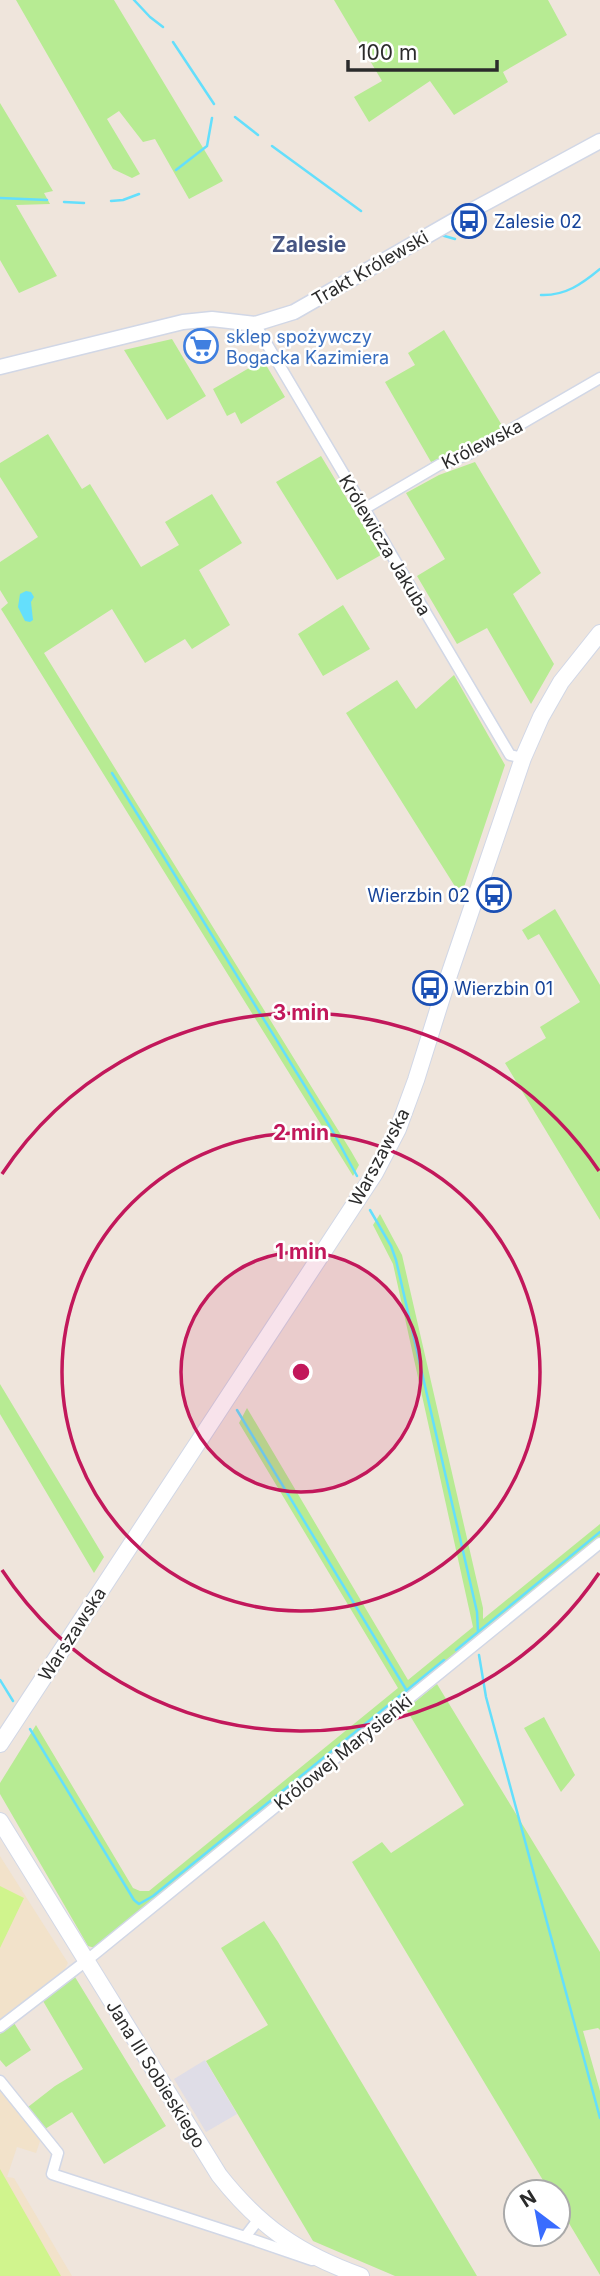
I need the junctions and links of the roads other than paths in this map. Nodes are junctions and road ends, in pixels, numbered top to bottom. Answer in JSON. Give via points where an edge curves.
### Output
{"nodes":[{"id":1,"x":600,"y":141,"type":"edge"},
{"id":2,"x":254,"y":324,"type":"junction"},
{"id":3,"x":0,"y":367,"type":"edge"},
{"id":4,"x":600,"y":378,"type":"edge"},
{"id":5,"x":364,"y":509,"type":"junction"},
{"id":6,"x":600,"y":633,"type":"edge"},
{"id":7,"x":523,"y":758,"type":"junction"},
{"id":8,"x":600,"y":1543,"type":"edge"},
{"id":9,"x":0,"y":1744,"type":"edge"},
{"id":10,"x":0,"y":1821,"type":"edge"},
{"id":11,"x":86,"y":1961,"type":"junction"},
{"id":12,"x":0,"y":2027,"type":"edge"},
{"id":13,"x":0,"y":2081,"type":"edge"},
{"id":14,"x":258,"y":2220,"type":"junction"},
{"id":15,"x":245,"y":2237,"type":"junction"},
{"id":16,"x":326,"y":2263,"type":"junction"},
{"id":17,"x":361,"y":2276,"type":"edge"}],
"edges":[{"from":1,"to":2,"type":"street","name":"Trakt Królewski","via":[[294,312]]},
{"from":2,"to":3,"type":"street","name":"Trakt Królewski","via":[[212,319],[183,323]]},
{"from":2,"to":5,"type":"street","name":"Królewicza Jakuba"},
{"from":4,"to":5,"type":"street","name":"Królewska"},
{"from":5,"to":7,"type":"street","name":"Królewicza Jakuba","via":[[510,755]]},
{"from":6,"to":7,"type":"main road","name":"Warszawska","via":[[561,682]]},
{"from":7,"to":9,"type":"main road","name":"Warszawska","via":[[398,1129],[375,1172]]},
{"from":8,"to":11,"type":"street","name":"Królowej Marysieńki"},
{"from":10,"to":11,"type":"main road","name":"Jana III Sobieskiego"},
{"from":11,"to":12,"type":"street","name":"Królowej Marysieńki"},
{"from":11,"to":14,"type":"main road","name":"Jana III Sobieskiego","via":[[219,2175]]},
{"from":13,"to":15,"type":"street","via":[[58,2153],[52,2174]]},
{"from":14,"to":15,"type":"street"},
{"from":14,"to":16,"type":"main road","name":"Jana III Sobieskiego"},
{"from":15,"to":16,"type":"street"},
{"from":16,"to":17,"type":"main road","name":"Jana III Sobieskiego"}]}
